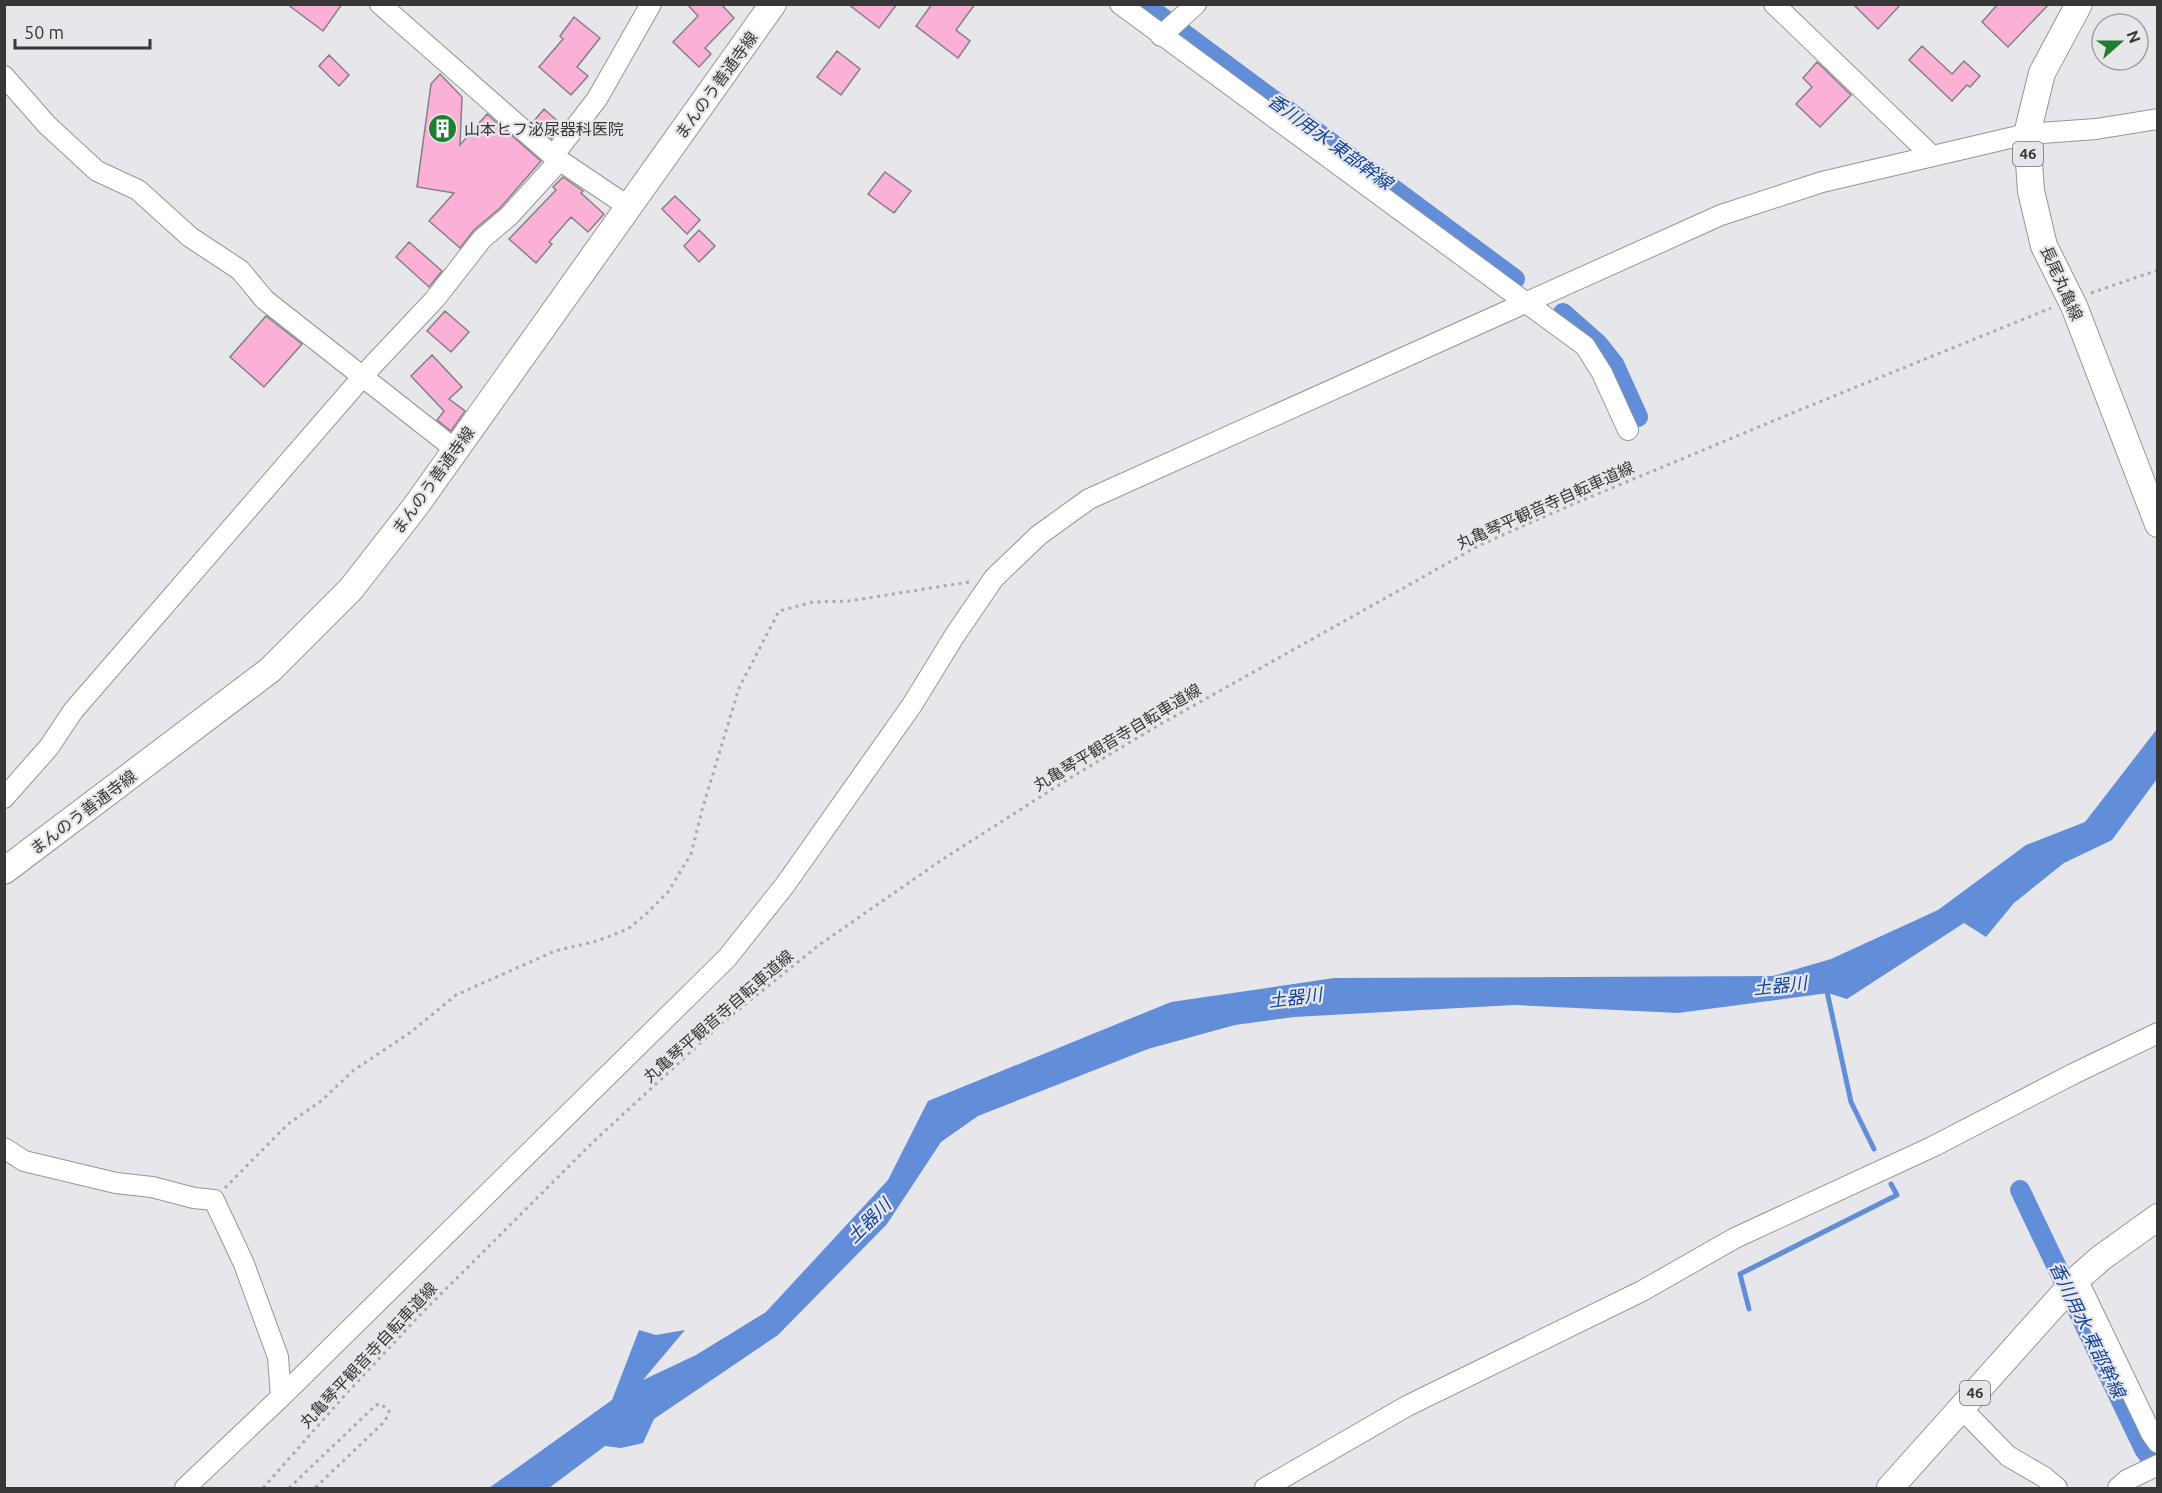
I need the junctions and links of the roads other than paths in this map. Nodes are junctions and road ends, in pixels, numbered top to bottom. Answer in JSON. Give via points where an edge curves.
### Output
{"nodes":[{"id":1,"x":380,"y":4,"type":"edge"},
{"id":2,"x":651,"y":4,"type":"edge"},
{"id":3,"x":773,"y":4,"type":"edge"},
{"id":4,"x":1120,"y":4,"type":"edge"},
{"id":5,"x":1196,"y":4,"type":"edge"},
{"id":6,"x":1774,"y":4,"type":"edge"},
{"id":7,"x":2079,"y":4,"type":"edge"},
{"id":8,"x":1161,"y":36,"type":"junction"},
{"id":9,"x":4,"y":76,"type":"edge"},
{"id":10,"x":2157,"y":119,"type":"edge"},
{"id":11,"x":2027,"y":134,"type":"junction"},
{"id":12,"x":1932,"y":156,"type":"junction"},
{"id":13,"x":556,"y":158,"type":"junction"},
{"id":14,"x":629,"y":207,"type":"junction"},
{"id":15,"x":1527,"y":303,"type":"junction"},
{"id":16,"x":363,"y":377,"type":"junction"},
{"id":17,"x":1628,"y":430,"type":"dead end"},
{"id":18,"x":456,"y":450,"type":"junction"},
{"id":19,"x":2157,"y":524,"type":"edge"},
{"id":20,"x":4,"y":798,"type":"edge"},
{"id":21,"x":4,"y":871,"type":"edge"},
{"id":22,"x":2157,"y":1033,"type":"edge"},
{"id":23,"x":4,"y":1148,"type":"edge"},
{"id":24,"x":2157,"y":1217,"type":"edge"},
{"id":25,"x":2069,"y":1287,"type":"junction"},
{"id":26,"x":281,"y":1397,"type":"junction"},
{"id":27,"x":1961,"y":1408,"type":"junction"},
{"id":28,"x":2157,"y":1443,"type":"edge"},
{"id":29,"x":2154,"y":1467,"type":"edge"},
{"id":30,"x":185,"y":1488,"type":"edge"},
{"id":31,"x":1265,"y":1488,"type":"edge"},
{"id":32,"x":1890,"y":1488,"type":"edge"},
{"id":33,"x":2057,"y":1488,"type":"edge"},
{"id":34,"x":2118,"y":1488,"type":"edge"}],
"edges":[{"from":1,"to":13,"type":"street"},
{"from":2,"to":13,"type":"street","via":[[597,99]]},
{"from":3,"to":14,"type":"main road","name":"まんのう善通寺線"},
{"from":4,"to":8,"type":"street"},
{"from":5,"to":8,"type":"street"},
{"from":6,"to":12,"type":"street"},
{"from":7,"to":11,"type":"main road","name":"長尾丸亀線","number":"46","via":[[2042,73]]},
{"from":8,"to":15,"type":"street"},
{"from":9,"to":16,"type":"street","via":[[47,125],[97,171],[138,190],[190,237],[240,270],[265,300]]},
{"from":10,"to":11,"type":"street"},
{"from":11,"to":12,"type":"street"},
{"from":11,"to":19,"type":"main road","name":"長尾丸亀線","number":"46","via":[[2031,191],[2044,246],[2073,303]]},
{"from":12,"to":15,"type":"street","via":[[1822,182],[1721,215]]},
{"from":13,"to":14,"type":"street"},
{"from":13,"to":16,"type":"street","via":[[509,216],[482,239],[435,300]]},
{"from":14,"to":18,"type":"main road","name":"まんのう善通寺線"},
{"from":15,"to":17,"type":"street","via":[[1585,346],[1602,372]]},
{"from":15,"to":26,"type":"street","via":[[1089,500],[1040,535],[994,578],[912,705],[785,885],[727,958]]},
{"from":16,"to":18,"type":"street"},
{"from":16,"to":20,"type":"street","via":[[73,711],[49,747]]},
{"from":18,"to":21,"type":"main road","name":"まんのう善通寺線","via":[[351,589],[270,670]]},
{"from":22,"to":31,"type":"street","via":[[1932,1147],[1735,1238],[1642,1291],[1407,1406]]},
{"from":23,"to":26,"type":"street","via":[[24,1161],[116,1183],[214,1200],[244,1264],[278,1357]]},
{"from":24,"to":25,"type":"main road","number":"46"},
{"from":25,"to":27,"type":"main road","number":"46"},
{"from":25,"to":28,"type":"street"},
{"from":26,"to":30,"type":"street"},
{"from":27,"to":32,"type":"main road","number":"46"},
{"from":27,"to":33,"type":"street","via":[[2008,1456]]},
{"from":29,"to":34,"type":"street"}]}
